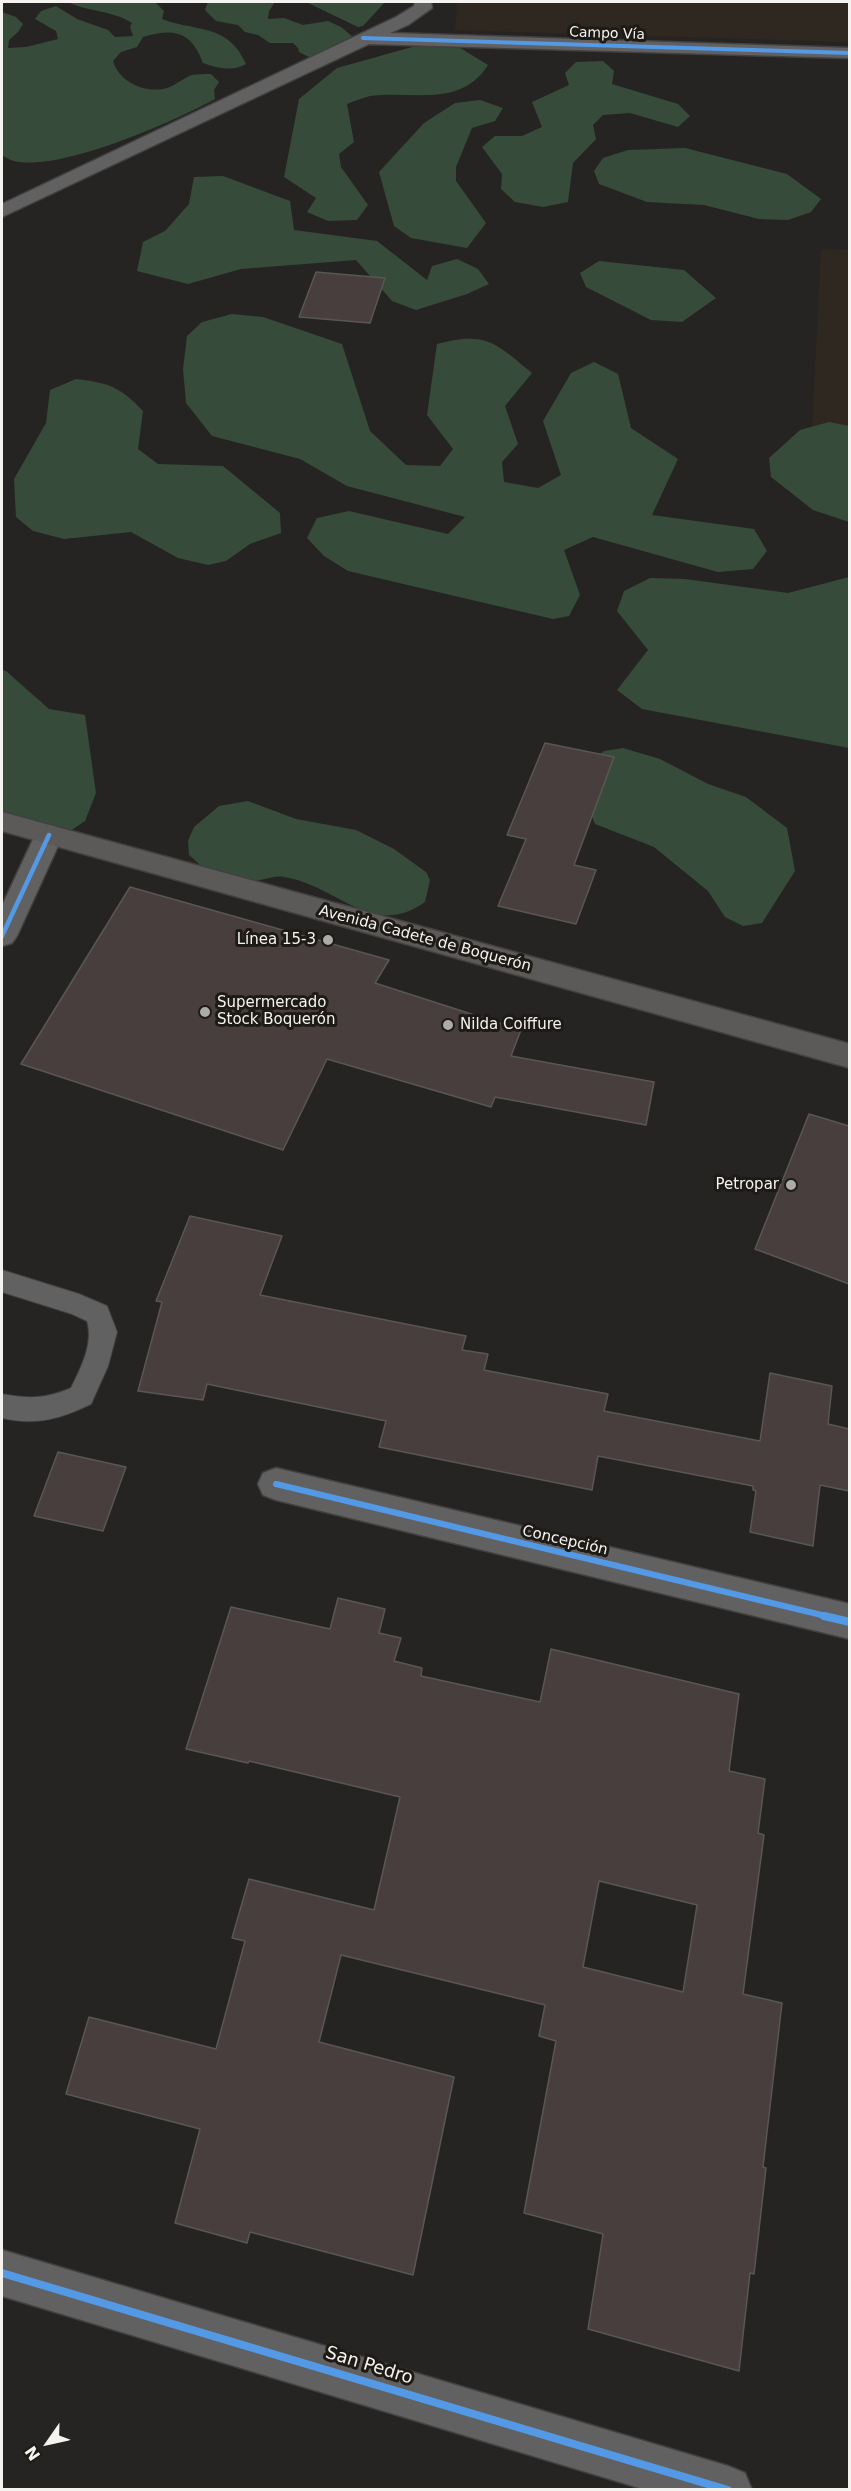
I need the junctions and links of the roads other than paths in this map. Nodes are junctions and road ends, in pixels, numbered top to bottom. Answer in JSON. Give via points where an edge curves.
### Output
{"nodes":[{"id":1,"x":423,"y":2,"type":"edge"},
{"id":2,"x":363,"y":38,"type":"junction"},
{"id":3,"x":849,"y":53,"type":"edge"},
{"id":4,"x":2,"y":211,"type":"edge"},
{"id":5,"x":2,"y":822,"type":"edge"},
{"id":6,"x":48,"y":835,"type":"junction"},
{"id":7,"x":2,"y":936,"type":"edge"},
{"id":8,"x":849,"y":1056,"type":"edge"},
{"id":9,"x":2,"y":1281,"type":"edge"},
{"id":10,"x":2,"y":1406,"type":"edge"},
{"id":11,"x":276,"y":1484,"type":"dead end"},
{"id":12,"x":849,"y":1622,"type":"edge"},
{"id":13,"x":2,"y":2274,"type":"edge"},
{"id":14,"x":728,"y":2490,"type":"edge"}],
"edges":[{"from":1,"to":2,"type":"street","via":[[423,8],[402,21]]},
{"from":2,"to":3,"type":"street","name":"Campo Vía"},
{"from":2,"to":4,"type":"street"},
{"from":5,"to":6,"type":"main road","name":"Avenida Cadete de Boquerón"},
{"from":6,"to":7,"type":"street"},
{"from":6,"to":8,"type":"main road","name":"Avenida Cadete de Boquerón"},
{"from":9,"to":10,"type":"lane","via":[[98,1314],[104,1332],[95,1366],[81,1396],[53,1410],[23,1412]]},
{"from":11,"to":12,"type":"street","name":"Concepción"},
{"from":13,"to":14,"type":"street","name":"San Pedro"}]}
